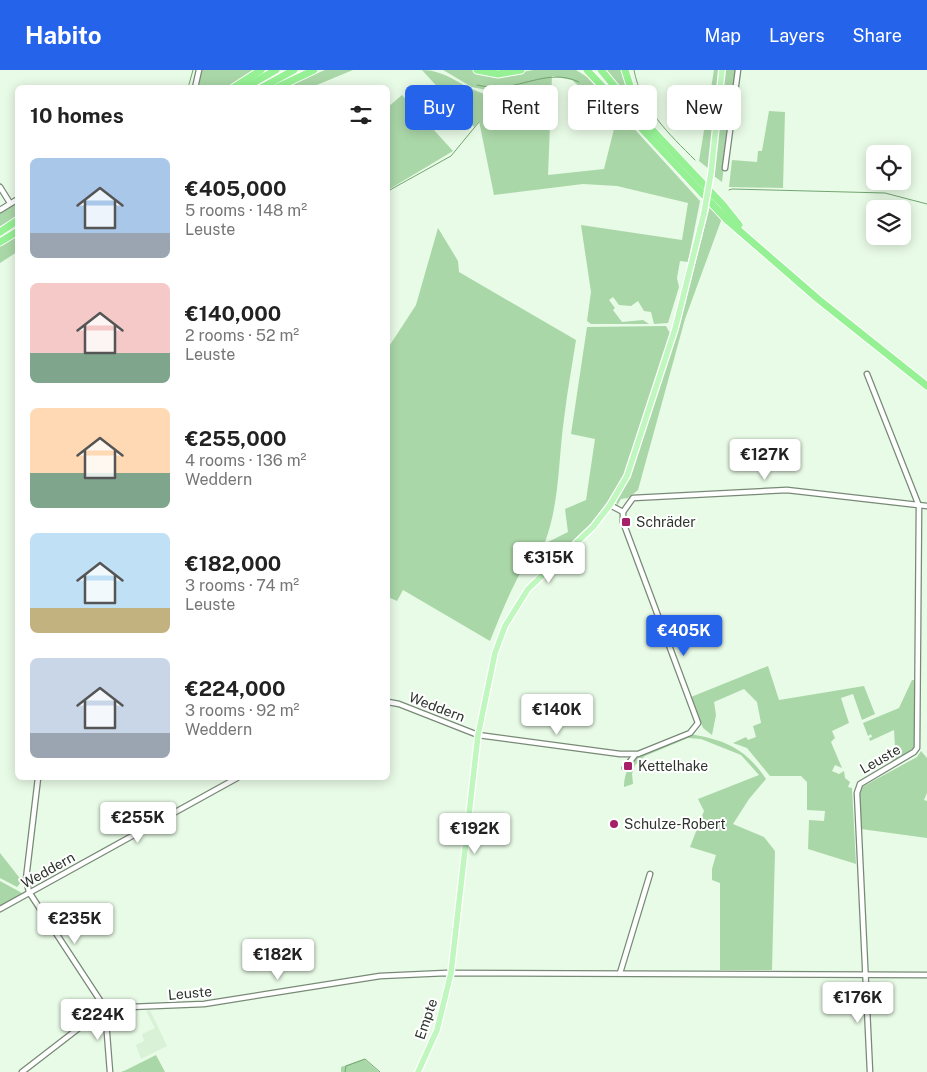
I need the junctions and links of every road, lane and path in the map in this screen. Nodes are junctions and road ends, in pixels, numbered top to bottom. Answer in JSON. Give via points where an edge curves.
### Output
{"nodes":[{"id":1,"x":199,"y":70,"type":"edge"},
{"id":2,"x":261,"y":70,"type":"edge"},
{"id":3,"x":276,"y":70,"type":"edge"},
{"id":4,"x":294,"y":70,"type":"edge"},
{"id":5,"x":314,"y":70,"type":"edge"},
{"id":6,"x":477,"y":70,"type":"edge"},
{"id":7,"x":521,"y":70,"type":"edge"},
{"id":8,"x":587,"y":70,"type":"edge"},
{"id":9,"x":601,"y":70,"type":"edge"},
{"id":10,"x":625,"y":70,"type":"edge"},
{"id":11,"x":722,"y":70,"type":"edge"},
{"id":12,"x":738,"y":70,"type":"edge"},
{"id":13,"x":196,"y":85,"type":"edge"},
{"id":14,"x":238,"y":85,"type":"edge"},
{"id":15,"x":249,"y":85,"type":"edge"},
{"id":16,"x":266,"y":85,"type":"edge"},
{"id":17,"x":282,"y":85,"type":"edge"},
{"id":18,"x":614,"y":85,"type":"edge"},
{"id":19,"x":630,"y":85,"type":"edge"},
{"id":20,"x":653,"y":130,"type":"edge"},
{"id":21,"x":726,"y":168,"type":"dead end"},
{"id":22,"x":0,"y":187,"type":"edge"},
{"id":23,"x":15,"y":200,"type":"edge"},
{"id":24,"x":10,"y":203,"type":"junction"},
{"id":25,"x":0,"y":210,"type":"edge"},
{"id":26,"x":15,"y":222,"type":"edge"},
{"id":27,"x":0,"y":232,"type":"edge"},
{"id":28,"x":743,"y":232,"type":"junction"},
{"id":29,"x":15,"y":233,"type":"edge"},
{"id":30,"x":0,"y":242,"type":"edge"},
{"id":31,"x":866,"y":374,"type":"dead end"},
{"id":32,"x":927,"y":386,"type":"edge"},
{"id":33,"x":610,"y":505,"type":"junction"},
{"id":34,"x":919,"y":506,"type":"junction"},
{"id":35,"x":927,"y":506,"type":"edge"},
{"id":36,"x":623,"y":512,"type":"junction"},
{"id":37,"x":390,"y":702,"type":"edge"},
{"id":38,"x":478,"y":735,"type":"junction"},
{"id":39,"x":620,"y":754,"type":"junction"},
{"id":40,"x":635,"y":755,"type":"junction"},
{"id":41,"x":38,"y":780,"type":"edge"},
{"id":42,"x":233,"y":780,"type":"edge"},
{"id":43,"x":650,"y":874,"type":"dead end"},
{"id":44,"x":29,"y":892,"type":"junction"},
{"id":45,"x":0,"y":909,"type":"edge"},
{"id":46,"x":451,"y":973,"type":"junction"},
{"id":47,"x":620,"y":973,"type":"junction"},
{"id":48,"x":864,"y":975,"type":"junction"},
{"id":49,"x":927,"y":975,"type":"edge"},
{"id":50,"x":105,"y":1008,"type":"junction"},
{"id":51,"x":22,"y":1072,"type":"edge"},
{"id":52,"x":110,"y":1072,"type":"edge"},
{"id":53,"x":418,"y":1072,"type":"edge"},
{"id":54,"x":870,"y":1072,"type":"edge"}],
"edges":[{"from":1,"to":13,"type":"street"},
{"from":2,"to":14,"type":"highway"},
{"from":3,"to":15,"type":"highway"},
{"from":4,"to":16,"type":"highway"},
{"from":5,"to":17,"type":"highway"},
{"from":6,"to":7,"type":"highway","via":[[498,74]]},
{"from":8,"to":28,"type":"highway","via":[[719,212]]},
{"from":9,"to":18,"type":"highway"},
{"from":10,"to":19,"type":"highway"},
{"from":11,"to":33,"type":"main road","name":"Empte","bridge":true,"via":[[704,213],[675,329],[627,476]]},
{"from":12,"to":21,"type":"street"},
{"from":20,"to":28,"type":"highway","via":[[723,205]]},
{"from":22,"to":24,"type":"street"},
{"from":23,"to":24,"type":"street"},
{"from":24,"to":25,"type":"street"},
{"from":26,"to":27,"type":"highway"},
{"from":28,"to":32,"type":"highway"},
{"from":29,"to":30,"type":"highway"},
{"from":31,"to":34,"type":"street","name":"Leuste"},
{"from":33,"to":36,"type":"street"},
{"from":33,"to":38,"type":"main road","name":"Empte","via":[[593,528],[528,590],[505,626],[490,668]]},
{"from":34,"to":35,"type":"street"},
{"from":34,"to":36,"type":"street","via":[[770,490],[637,497]]},
{"from":34,"to":48,"type":"street","name":"Leuste","via":[[917,748],[860,784],[857,793]]},
{"from":36,"to":40,"type":"street","via":[[623,522],[698,723],[690,733]]},
{"from":37,"to":38,"type":"street","name":"Weddern"},
{"from":38,"to":39,"type":"street"},
{"from":38,"to":46,"type":"main road","name":"Empte"},
{"from":39,"to":40,"type":"street"},
{"from":39,"to":40,"type":"street","via":[[625,767]]},
{"from":41,"to":44,"type":"street","via":[[26,879]]},
{"from":42,"to":44,"type":"street","name":"Weddern"},
{"from":43,"to":47,"type":"street"},
{"from":44,"to":45,"type":"street","name":"Weddern"},
{"from":44,"to":50,"type":"street"},
{"from":46,"to":47,"type":"street","name":"Leuste"},
{"from":46,"to":50,"type":"street","name":"Leuste","via":[[380,976],[204,1004]]},
{"from":46,"to":53,"type":"main road","name":"Empte","via":[[437,1030]]},
{"from":47,"to":48,"type":"street","name":"Leuste"},
{"from":48,"to":49,"type":"street","name":"Leuste"},
{"from":48,"to":54,"type":"street","name":"Leuste"},
{"from":50,"to":51,"type":"street"},
{"from":50,"to":52,"type":"street"}]}
